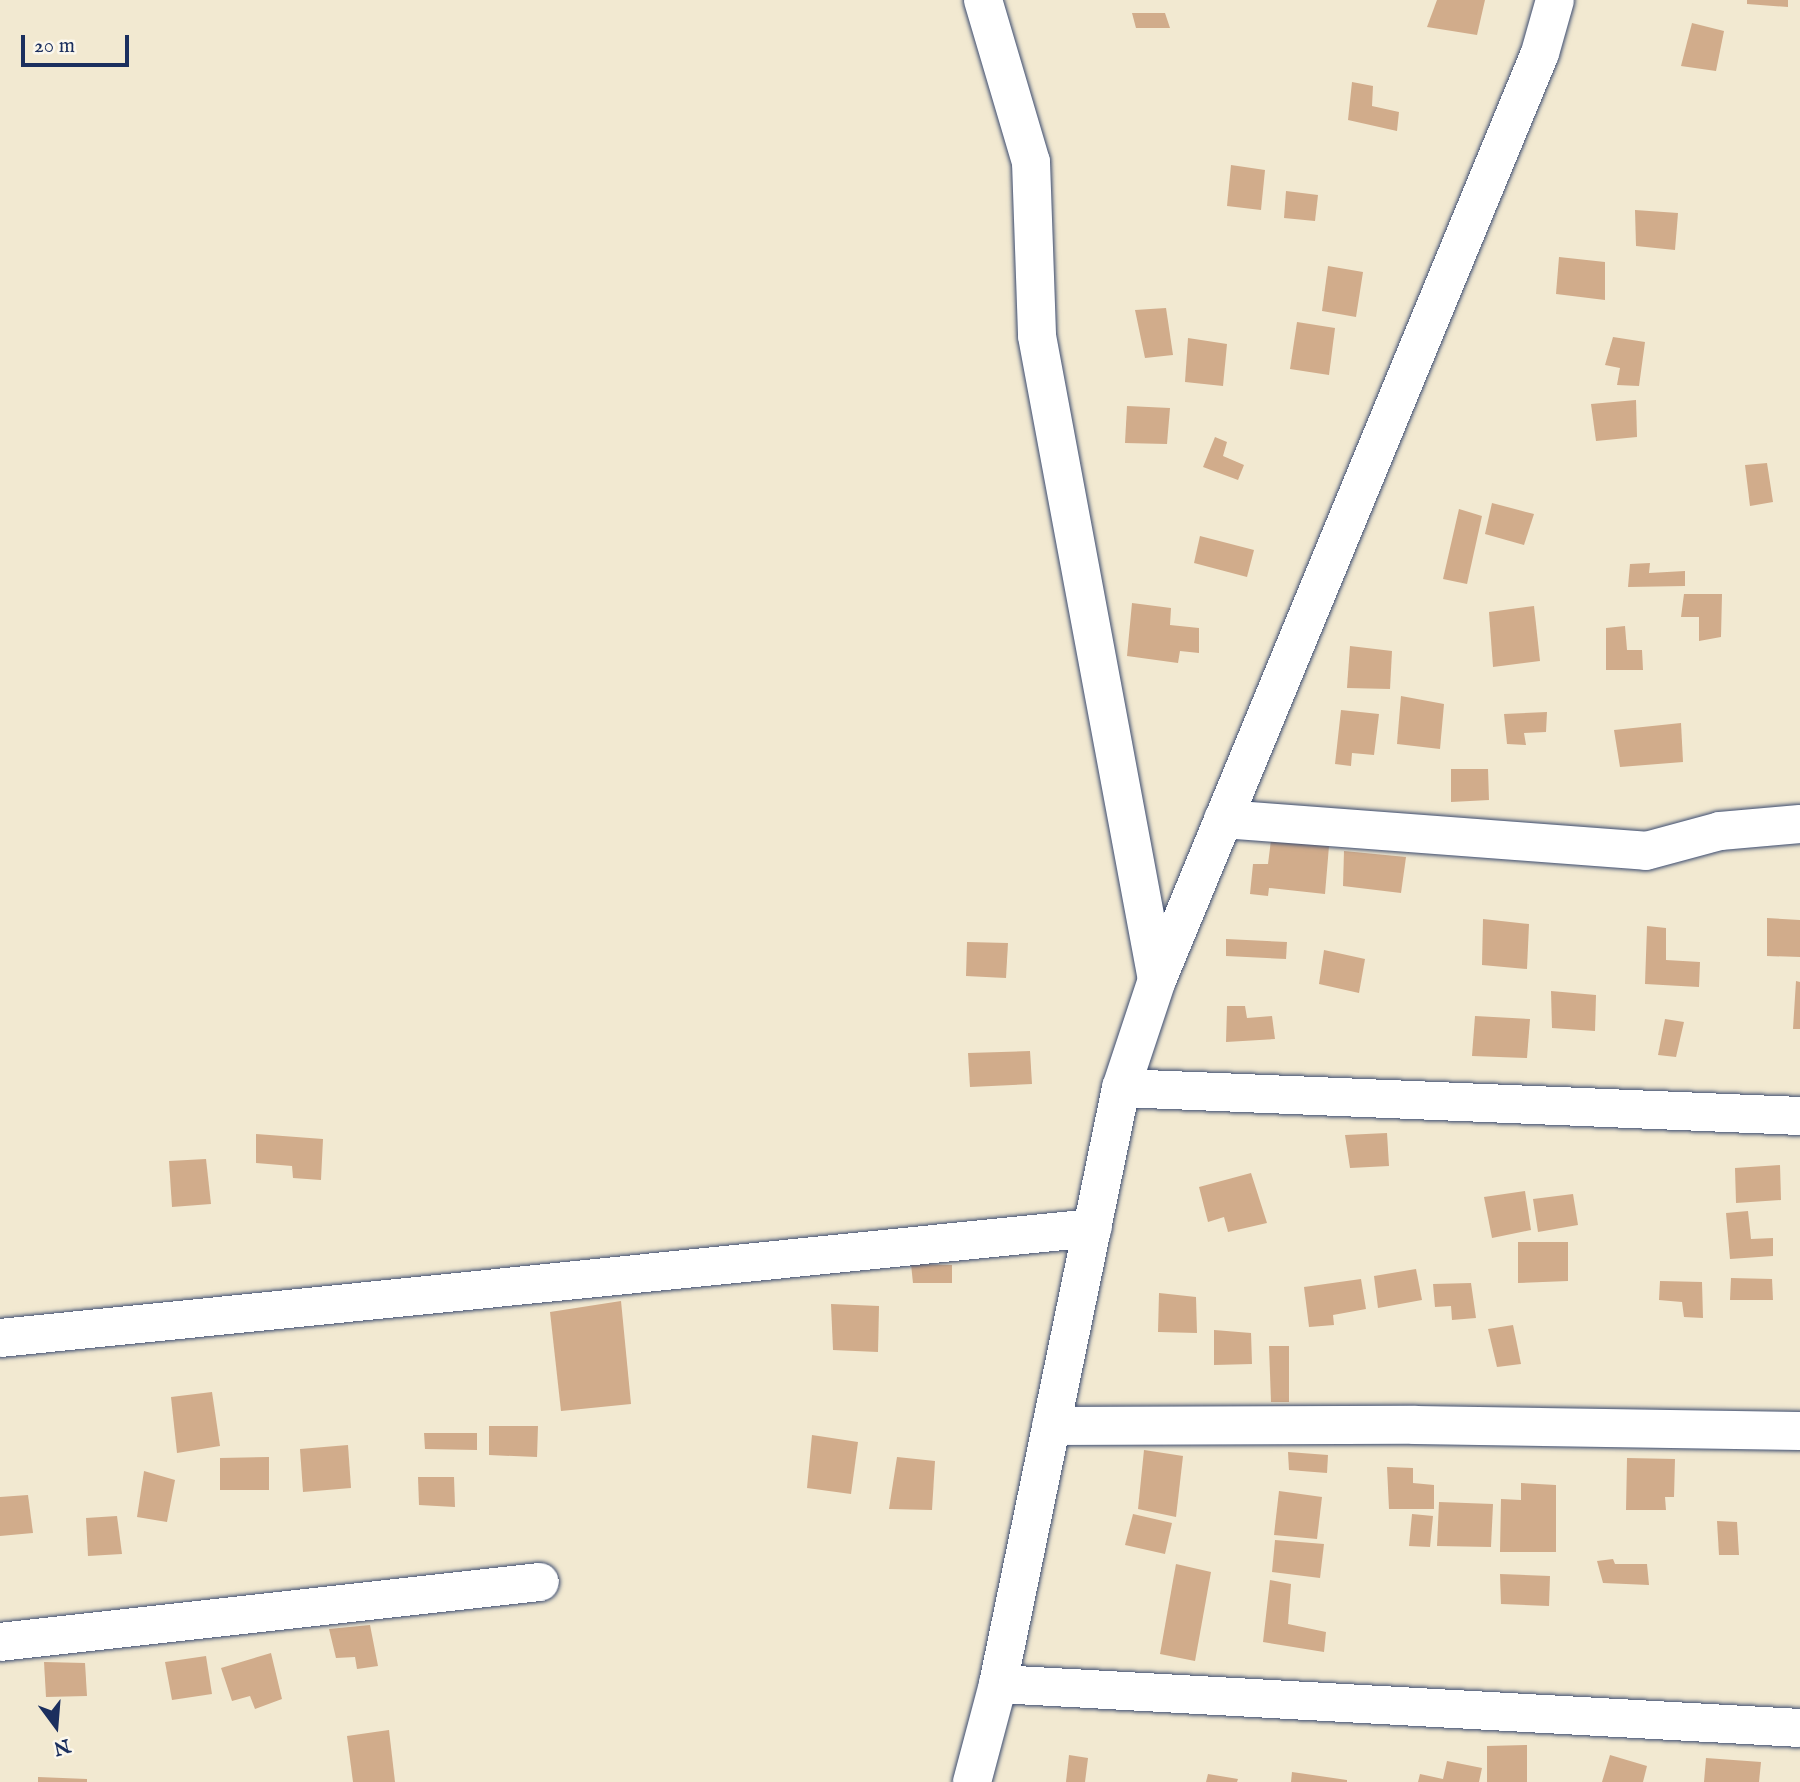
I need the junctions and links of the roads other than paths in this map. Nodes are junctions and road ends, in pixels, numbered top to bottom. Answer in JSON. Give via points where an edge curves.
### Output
{"nodes":[{"id":1,"x":984,"y":0,"type":"edge"},
{"id":2,"x":1555,"y":0,"type":"edge"},
{"id":3,"x":1223,"y":819,"type":"junction"},
{"id":4,"x":1800,"y":824,"type":"edge"},
{"id":5,"x":1157,"y":980,"type":"junction"},
{"id":6,"x":1121,"y":1088,"type":"junction"},
{"id":7,"x":1800,"y":1116,"type":"edge"},
{"id":8,"x":1092,"y":1228,"type":"junction"},
{"id":9,"x":0,"y":1338,"type":"edge"},
{"id":10,"x":1051,"y":1426,"type":"junction"},
{"id":11,"x":1800,"y":1431,"type":"edge"},
{"id":12,"x":540,"y":1582,"type":"dead end"},
{"id":13,"x":0,"y":1642,"type":"edge"},
{"id":14,"x":998,"y":1684,"type":"junction"},
{"id":15,"x":1800,"y":1728,"type":"edge"},
{"id":16,"x":972,"y":1782,"type":"edge"}],
"edges":[{"from":1,"to":5,"type":"street","via":[[1031,162],[1037,336]]},
{"from":2,"to":3,"type":"street","via":[[1540,53]]},
{"from":3,"to":4,"type":"street","via":[[1646,851],[1720,831]]},
{"from":3,"to":5,"type":"street"},
{"from":5,"to":6,"type":"street"},
{"from":6,"to":7,"type":"street"},
{"from":6,"to":8,"type":"street"},
{"from":8,"to":9,"type":"street"},
{"from":8,"to":10,"type":"street"},
{"from":10,"to":11,"type":"street"},
{"from":10,"to":14,"type":"street"},
{"from":12,"to":13,"type":"street"},
{"from":14,"to":15,"type":"street"},
{"from":14,"to":16,"type":"street"}]}
